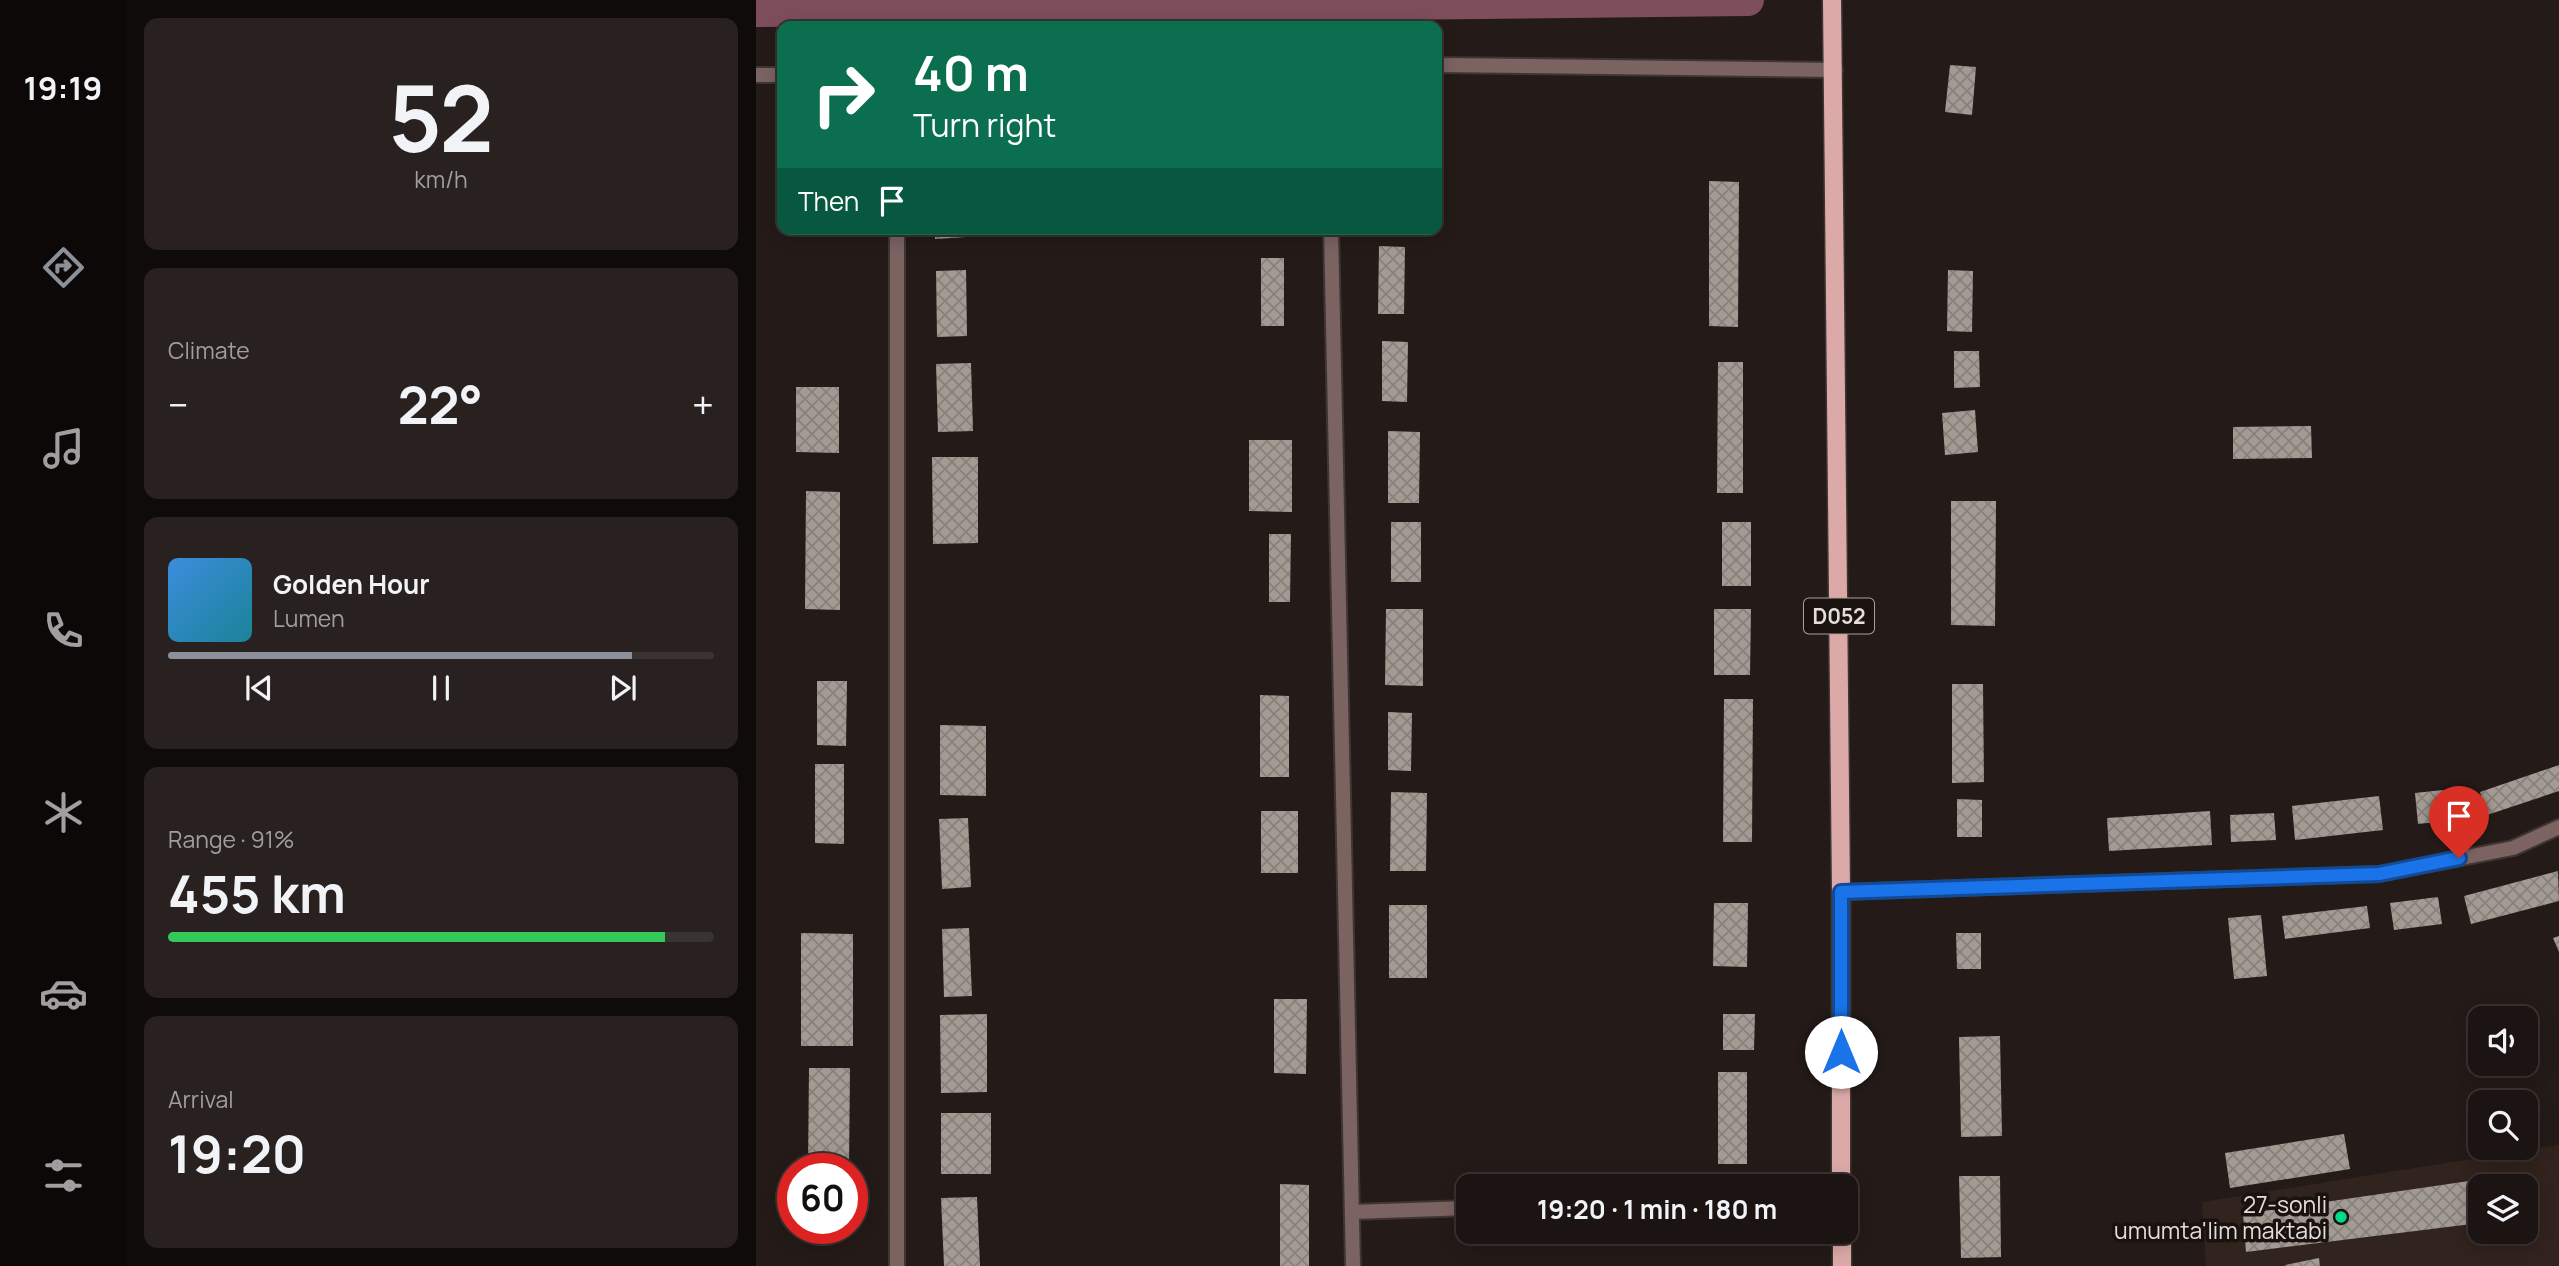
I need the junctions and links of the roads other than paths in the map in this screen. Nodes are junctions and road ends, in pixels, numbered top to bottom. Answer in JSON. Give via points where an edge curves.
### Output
{"nodes":[{"id":1,"x":1832,"y":0,"type":"edge"},
{"id":2,"x":1442,"y":65,"type":"edge"},
{"id":3,"x":1835,"y":70,"type":"junction"},
{"id":4,"x":756,"y":75,"type":"edge"},
{"id":5,"x":777,"y":75,"type":"edge"},
{"id":6,"x":897,"y":235,"type":"edge"},
{"id":7,"x":1331,"y":235,"type":"edge"},
{"id":8,"x":2559,"y":827,"type":"edge"},
{"id":9,"x":1841,"y":892,"type":"junction"},
{"id":10,"x":1841,"y":1174,"type":"edge"},
{"id":11,"x":1456,"y":1209,"type":"edge"},
{"id":12,"x":1353,"y":1213,"type":"junction"},
{"id":13,"x":1842,"y":1244,"type":"edge"},
{"id":14,"x":897,"y":1266,"type":"edge"},
{"id":15,"x":1353,"y":1266,"type":"edge"},
{"id":16,"x":1842,"y":1266,"type":"edge"}],
"edges":[{"from":1,"to":3,"type":"main road","number":"D052"},
{"from":2,"to":3,"type":"street"},
{"from":3,"to":9,"type":"main road","number":"D052"},
{"from":4,"to":5,"type":"street"},
{"from":6,"to":14,"type":"street"},
{"from":7,"to":12,"type":"street"},
{"from":8,"to":9,"type":"street","via":[[2513,848],[2379,874]]},
{"from":9,"to":10,"type":"main road","number":"D052"},
{"from":11,"to":12,"type":"street"},
{"from":12,"to":15,"type":"street"},
{"from":13,"to":16,"type":"main road"}]}
